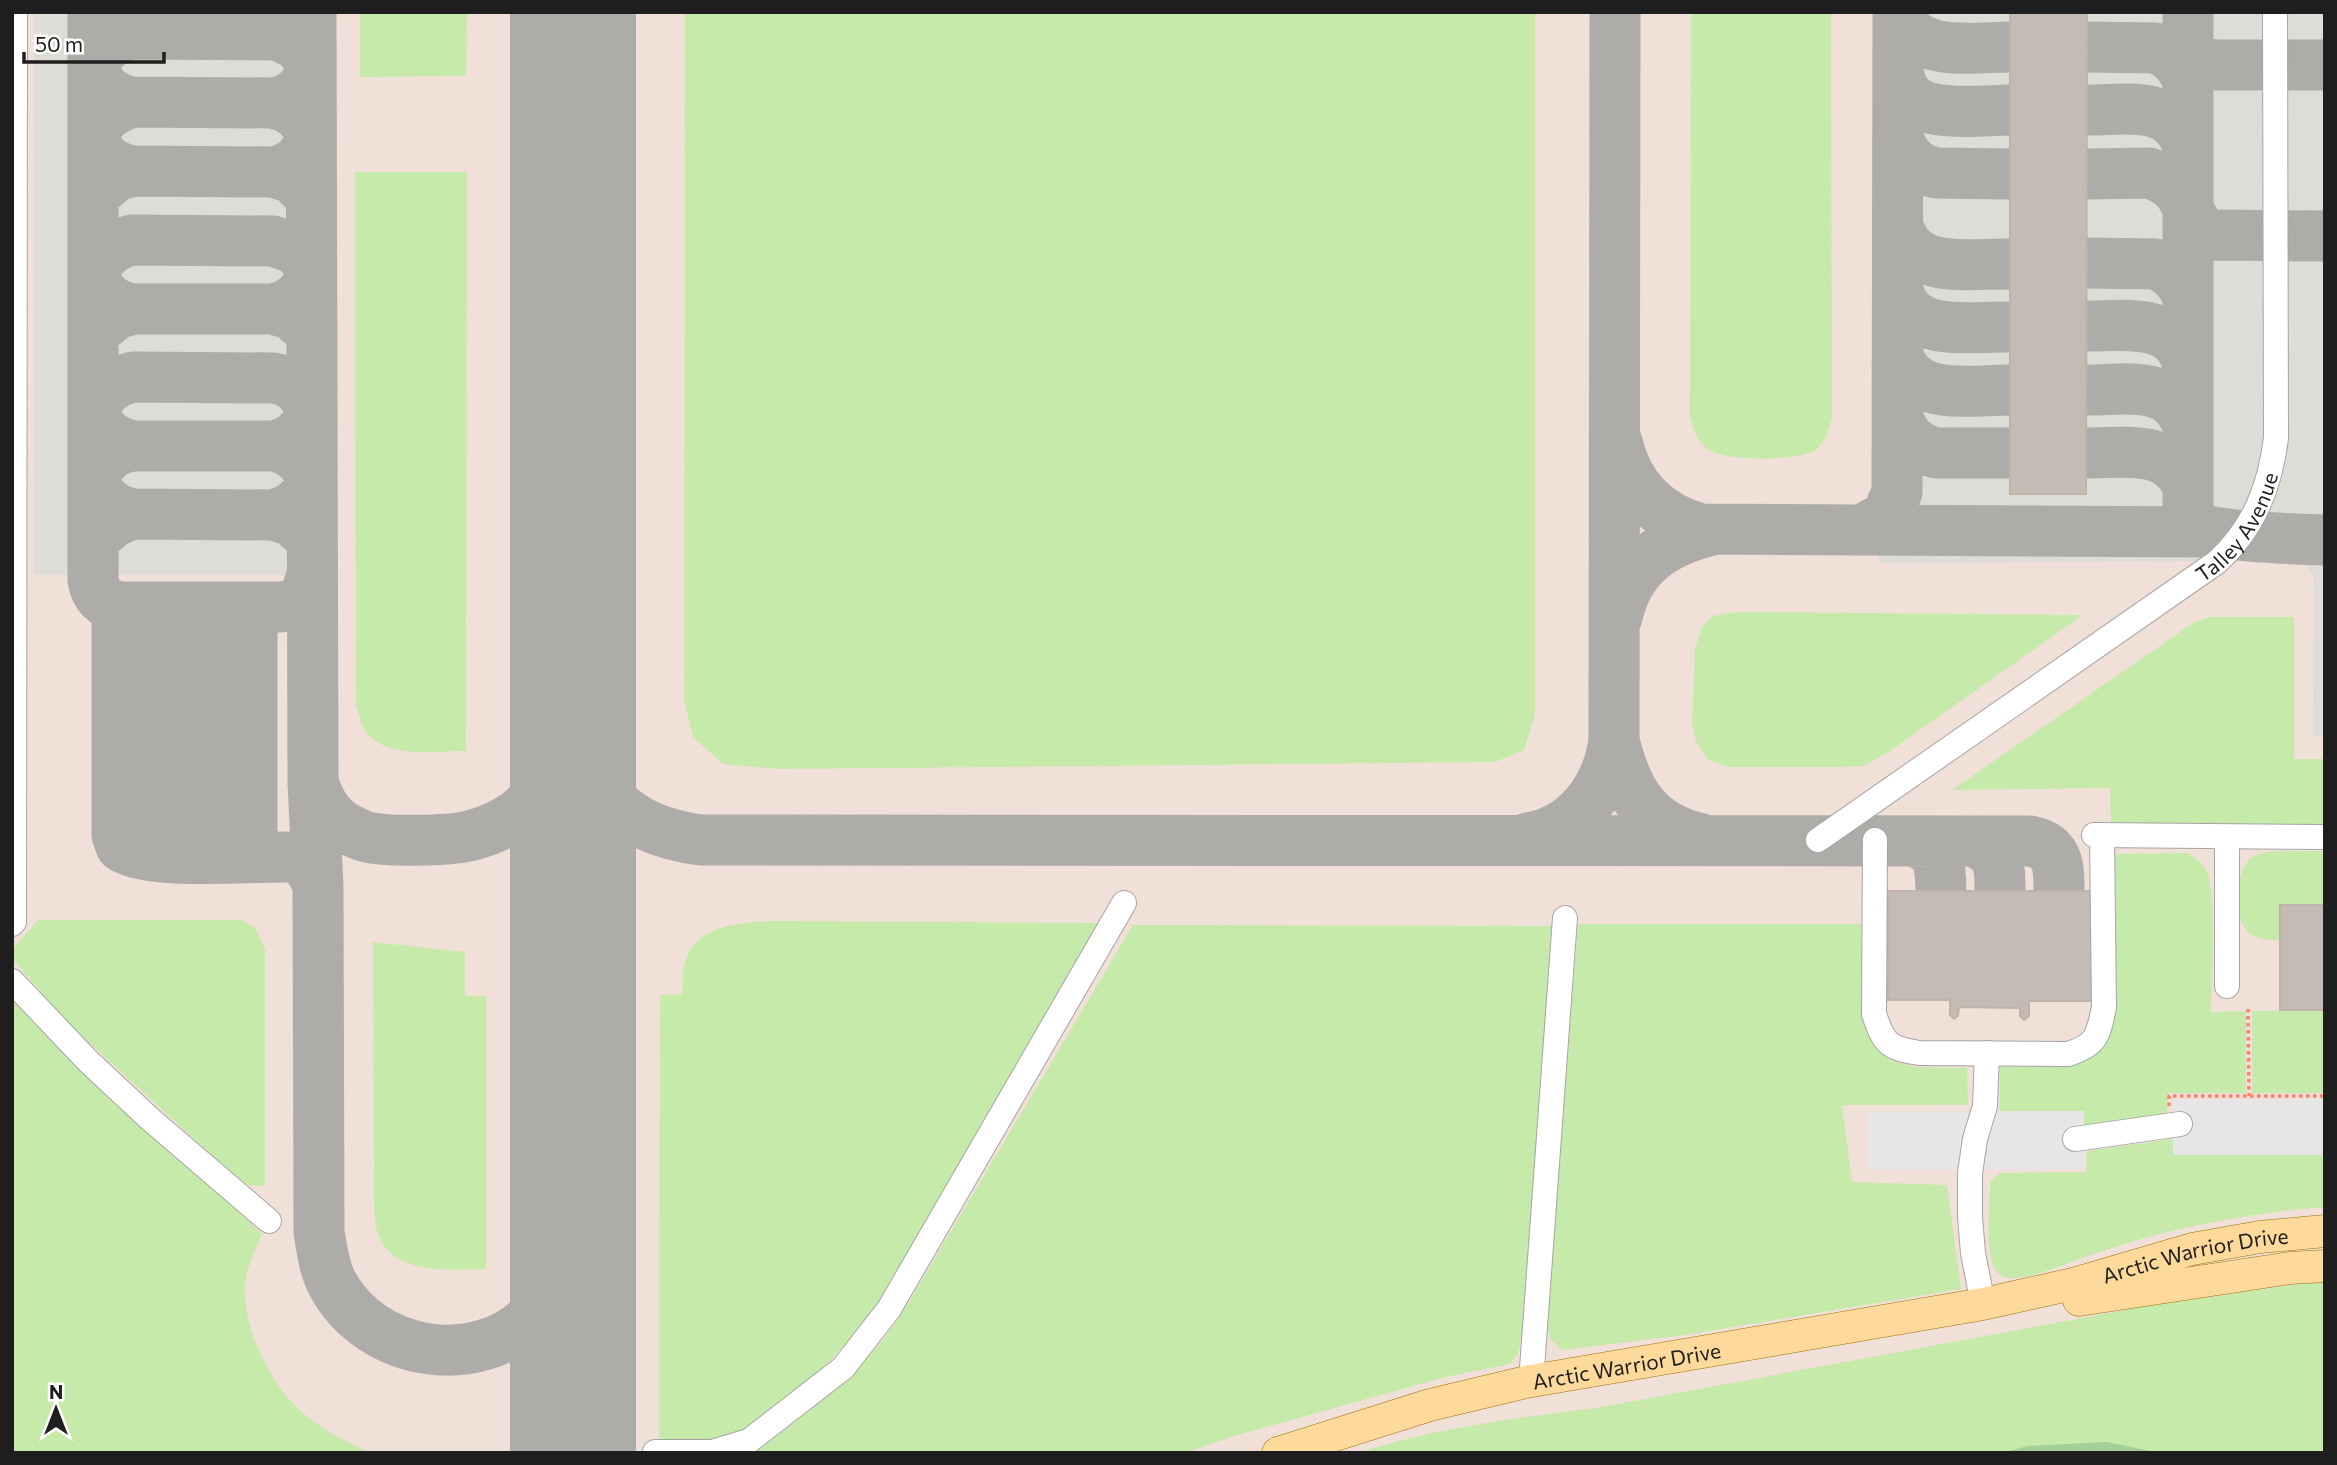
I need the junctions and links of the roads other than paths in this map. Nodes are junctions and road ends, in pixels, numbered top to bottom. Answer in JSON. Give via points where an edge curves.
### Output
{"nodes":[{"id":1,"x":16,"y":12,"type":"edge"},
{"id":2,"x":2276,"y":12,"type":"edge"},
{"id":3,"x":2325,"y":837,"type":"edge"},
{"id":4,"x":2227,"y":838,"type":"junction"},
{"id":5,"x":1818,"y":840,"type":"dead end"},
{"id":6,"x":1875,"y":840,"type":"dead end"},
{"id":7,"x":1124,"y":903,"type":"dead end"},
{"id":8,"x":1565,"y":918,"type":"dead end"},
{"id":9,"x":12,"y":924,"type":"edge"},
{"id":10,"x":12,"y":981,"type":"edge"},
{"id":11,"x":2227,"y":986,"type":"dead end"},
{"id":12,"x":1987,"y":1054,"type":"junction"},
{"id":13,"x":2174,"y":1125,"type":"road end"},
{"id":14,"x":2075,"y":1139,"type":"dead end"},
{"id":15,"x":269,"y":1221,"type":"dead end"},
{"id":16,"x":2325,"y":1231,"type":"edge"},
{"id":17,"x":2325,"y":1266,"type":"edge"},
{"id":18,"x":1983,"y":1304,"type":"junction"},
{"id":19,"x":1531,"y":1382,"type":"junction"},
{"id":20,"x":655,"y":1452,"type":"edge"},
{"id":21,"x":1278,"y":1453,"type":"edge"}],
"edges":[{"from":1,"to":9,"type":"street"},
{"from":2,"to":5,"type":"street","name":"Talley Avenue","via":[[2276,438],[2273,466],[2258,508],[2217,562]]},
{"from":3,"to":4,"type":"street"},
{"from":4,"to":11,"type":"street"},
{"from":4,"to":12,"type":"street","via":[[2098,835],[2104,1007],[2099,1032],[2088,1048],[2068,1054]]},
{"from":6,"to":12,"type":"street","via":[[1874,1014],[1881,1036],[1896,1049],[1919,1053]]},
{"from":7,"to":20,"type":"street","via":[[889,1309],[843,1368],[749,1441],[712,1452]]},
{"from":8,"to":19,"type":"street"},
{"from":10,"to":15,"type":"street","via":[[150,1119]]},
{"from":12,"to":18,"type":"street","via":[[1985,1106],[1970,1173],[1973,1253]]},
{"from":13,"to":14,"type":"street"},
{"from":16,"to":18,"type":"main road","name":"Arctic Warrior Drive","via":[[2192,1250]]},
{"from":17,"to":18,"type":"main road","name":"Arctic Warrior Drive","via":[[2068,1301]]},
{"from":18,"to":19,"type":"main road","name":"Arctic Warrior Drive"},
{"from":19,"to":21,"type":"main road","name":"Arctic Warrior Drive","via":[[1430,1405]]}]}
